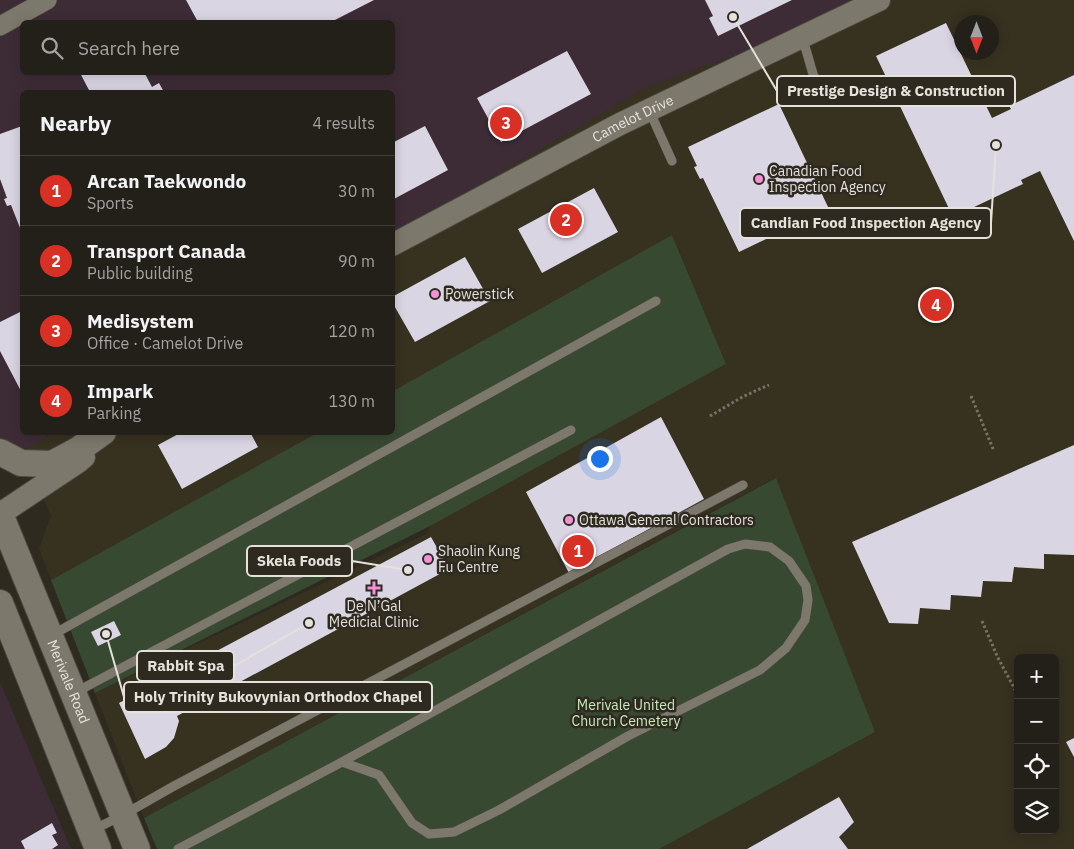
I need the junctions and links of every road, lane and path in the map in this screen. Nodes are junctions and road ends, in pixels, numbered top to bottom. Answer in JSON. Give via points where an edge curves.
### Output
{"nodes":[{"id":1,"x":878,"y":0,"type":"edge"},
{"id":2,"x":41,"y":1,"type":"edge"},
{"id":3,"x":0,"y":26,"type":"edge"},
{"id":4,"x":802,"y":36,"type":"junction"},
{"id":5,"x":820,"y":90,"type":"dead end"},
{"id":6,"x":649,"y":110,"type":"junction"},
{"id":7,"x":672,"y":161,"type":"dead end"},
{"id":8,"x":395,"y":243,"type":"edge"},
{"id":9,"x":656,"y":301,"type":"dead end"},
{"id":10,"x":768,"y":385,"type":"dead end"},
{"id":11,"x":971,"y":396,"type":"dead end"},
{"id":12,"x":710,"y":416,"type":"dead end"},
{"id":13,"x":571,"y":430,"type":"dead end"},
{"id":14,"x":99,"y":435,"type":"edge"},
{"id":15,"x":105,"y":435,"type":"edge"},
{"id":16,"x":994,"y":451,"type":"dead end"},
{"id":17,"x":0,"y":452,"type":"edge"},
{"id":18,"x":743,"y":485,"type":"dead end"},
{"id":19,"x":0,"y":514,"type":"edge"},
{"id":20,"x":1,"y":608,"type":"edge"},
{"id":21,"x":982,"y":621,"type":"dead end"},
{"id":22,"x":50,"y":636,"type":"junction"},
{"id":23,"x":1014,"y":688,"type":"edge"},
{"id":24,"x":73,"y":693,"type":"junction"},
{"id":25,"x":342,"y":762,"type":"junction"},
{"id":26,"x":123,"y":815,"type":"junction"},
{"id":27,"x":94,"y":840,"type":"edge"},
{"id":28,"x":137,"y":849,"type":"edge"},
{"id":29,"x":178,"y":849,"type":"edge"}],
"edges":[{"from":1,"to":4,"type":"street","name":"Camelot Drive"},
{"from":2,"to":3,"type":"street"},
{"from":4,"to":5,"type":"lane","via":[[812,74]]},
{"from":4,"to":6,"type":"street","name":"Camelot Drive"},
{"from":6,"to":7,"type":"lane"},
{"from":6,"to":8,"type":"street","name":"Camelot Drive"},
{"from":9,"to":22,"type":"lane"},
{"from":10,"to":12,"type":"path"},
{"from":11,"to":16,"type":"path"},
{"from":13,"to":24,"type":"lane"},
{"from":14,"to":17,"type":"main road","via":[[52,464],[21,463]]},
{"from":15,"to":19,"type":"street","via":[[78,462]]},
{"from":18,"to":26,"type":"lane"},
{"from":19,"to":22,"type":"main road","name":"Merivale Road"},
{"from":20,"to":27,"type":"main road"},
{"from":21,"to":23,"type":"path"},
{"from":22,"to":24,"type":"main road","name":"Merivale Road"},
{"from":24,"to":26,"type":"main road","name":"Merivale Road"},
{"from":25,"to":25,"type":"lane","via":[[728,549],[745,544],[770,547],[789,561],[806,586],[805,620],[786,648],[760,670],[628,736],[454,832],[429,834],[412,823],[379,775]]},
{"from":25,"to":29,"type":"lane"},
{"from":26,"to":27,"type":"lane"},
{"from":26,"to":28,"type":"main road","name":"Merivale Road"}]}
